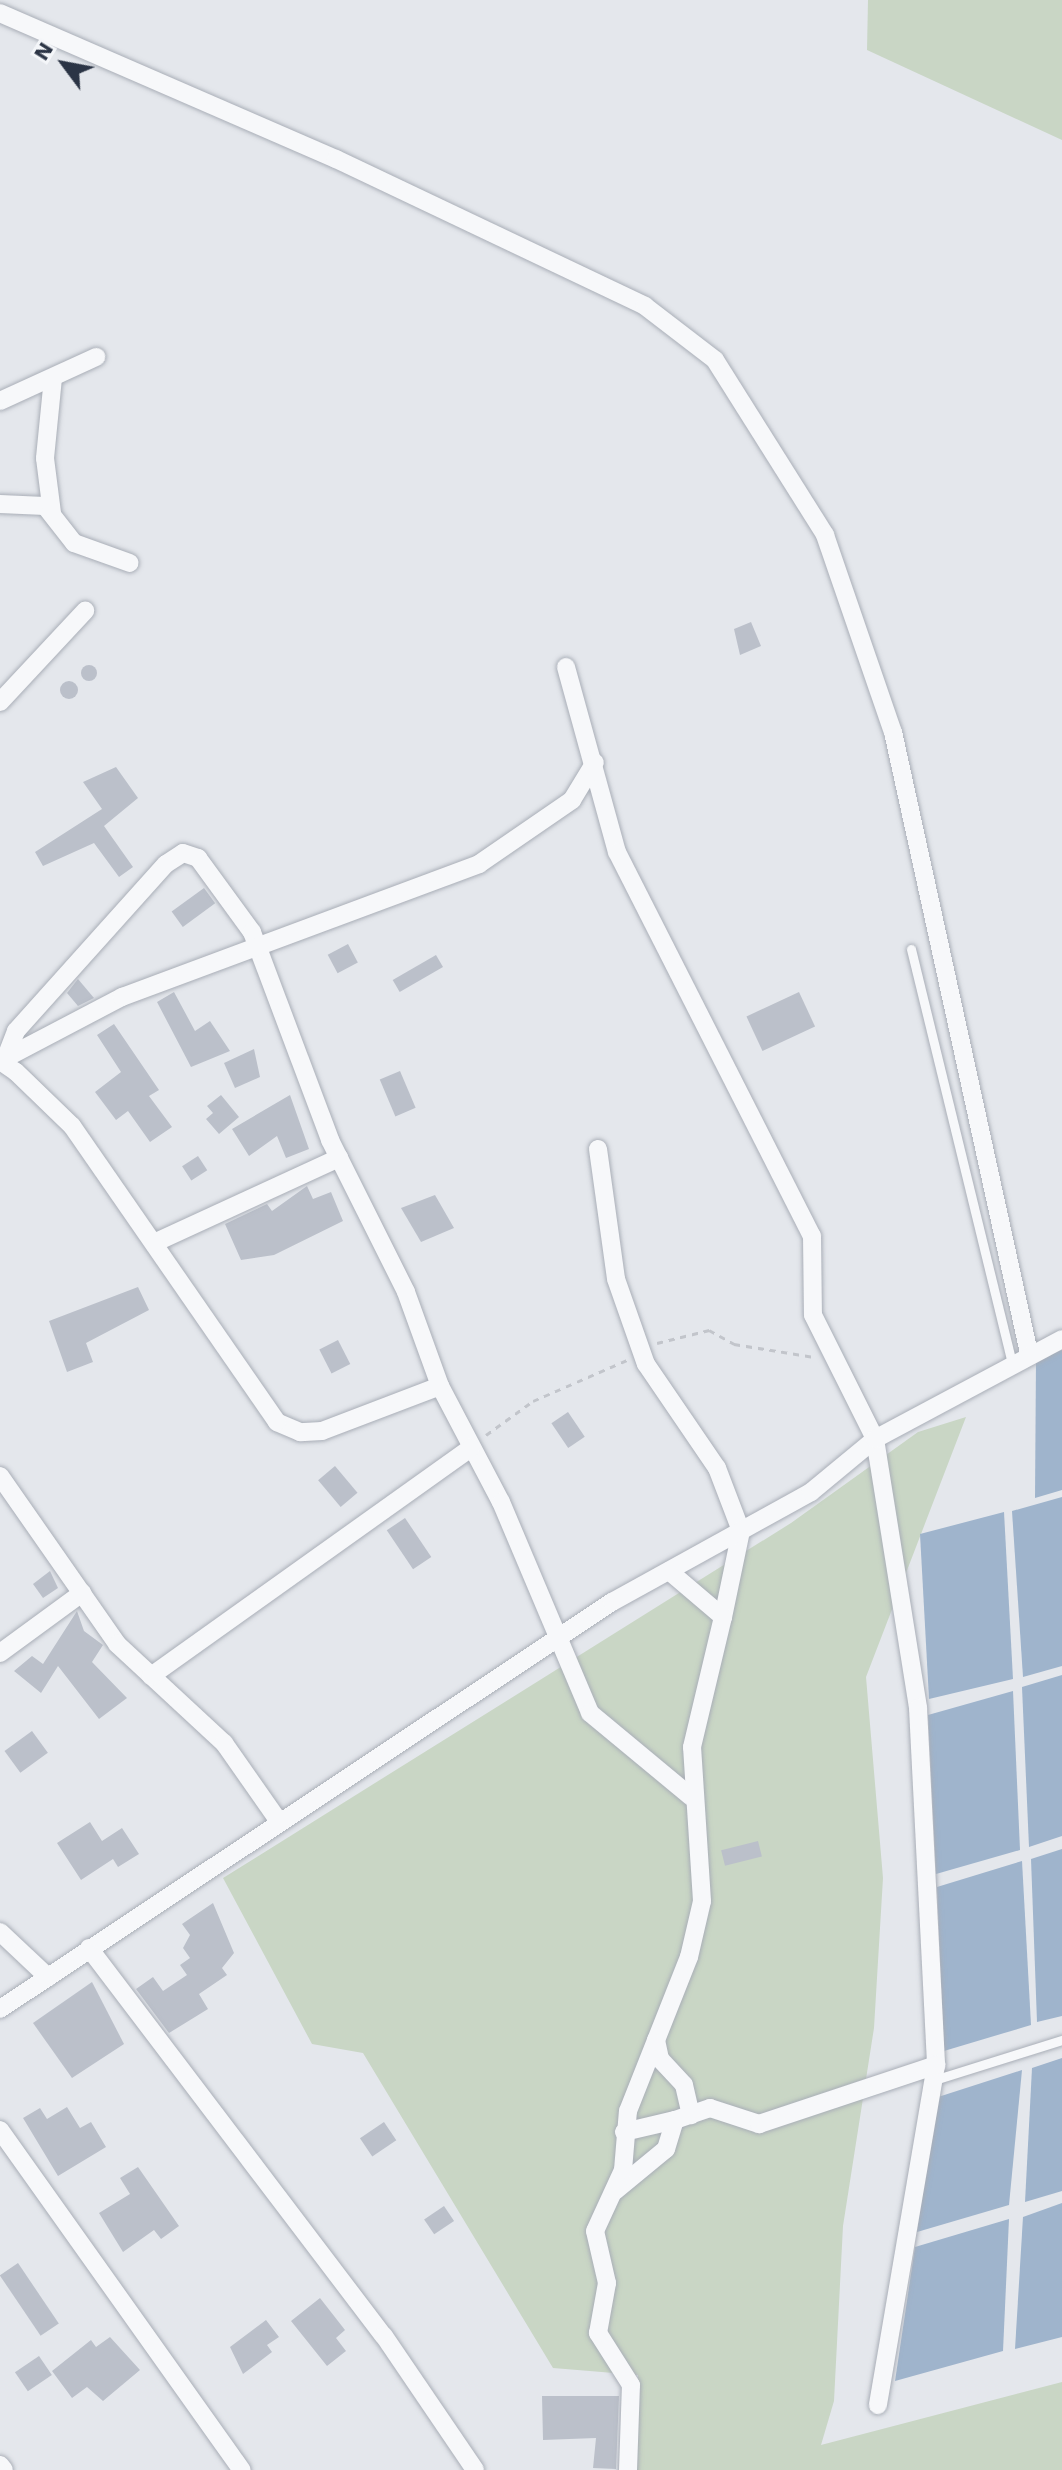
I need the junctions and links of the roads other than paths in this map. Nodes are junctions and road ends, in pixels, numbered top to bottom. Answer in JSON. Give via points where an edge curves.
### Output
{"nodes":[{"id":1,"x":0,"y":13,"type":"edge"},
{"id":2,"x":96,"y":357,"type":"dead end"},
{"id":3,"x":53,"y":378,"type":"junction"},
{"id":4,"x":0,"y":401,"type":"edge"},
{"id":5,"x":0,"y":504,"type":"edge"},
{"id":6,"x":52,"y":513,"type":"junction"},
{"id":7,"x":130,"y":563,"type":"dead end"},
{"id":8,"x":85,"y":611,"type":"dead end"},
{"id":9,"x":566,"y":667,"type":"dead end"},
{"id":10,"x":0,"y":702,"type":"edge"},
{"id":11,"x":595,"y":762,"type":"junction"},
{"id":12,"x":256,"y":949,"type":"junction"},
{"id":13,"x":911,"y":949,"type":"dead end"},
{"id":14,"x":6,"y":1057,"type":"junction"},
{"id":15,"x":598,"y":1149,"type":"dead end"},
{"id":16,"x":339,"y":1158,"type":"junction"},
{"id":17,"x":154,"y":1243,"type":"junction"},
{"id":18,"x":1062,"y":1339,"type":"edge"},
{"id":19,"x":1029,"y":1353,"type":"junction"},
{"id":20,"x":1011,"y":1360,"type":"junction"},
{"id":21,"x":440,"y":1386,"type":"junction"},
{"id":22,"x":875,"y":1439,"type":"junction"},
{"id":23,"x":471,"y":1448,"type":"junction"},
{"id":24,"x":0,"y":1476,"type":"edge"},
{"id":25,"x":741,"y":1531,"type":"junction"},
{"id":26,"x":669,"y":1571,"type":"junction"},
{"id":27,"x":82,"y":1593,"type":"junction"},
{"id":28,"x":723,"y":1617,"type":"junction"},
{"id":29,"x":559,"y":1638,"type":"junction"},
{"id":30,"x":0,"y":1653,"type":"edge"},
{"id":31,"x":151,"y":1676,"type":"junction"},
{"id":32,"x":691,"y":1797,"type":"junction"},
{"id":33,"x":278,"y":1820,"type":"junction"},
{"id":34,"x":0,"y":1932,"type":"edge"},
{"id":35,"x":89,"y":1948,"type":"junction"},
{"id":36,"x":48,"y":1977,"type":"junction"},
{"id":37,"x":0,"y":2009,"type":"edge"},
{"id":38,"x":656,"y":2040,"type":"junction"},
{"id":39,"x":1062,"y":2040,"type":"edge"},
{"id":40,"x":935,"y":2073,"type":"junction"},
{"id":41,"x":683,"y":2118,"type":"junction"},
{"id":42,"x":0,"y":2130,"type":"edge"},
{"id":43,"x":624,"y":2132,"type":"junction"},
{"id":44,"x":609,"y":2195,"type":"junction"},
{"id":45,"x":878,"y":2405,"type":"dead end"},
{"id":46,"x":0,"y":2465,"type":"edge"},
{"id":47,"x":4,"y":2470,"type":"edge"},
{"id":48,"x":242,"y":2470,"type":"edge"},
{"id":49,"x":475,"y":2470,"type":"edge"},
{"id":50,"x":628,"y":2470,"type":"edge"}],
"edges":[{"from":1,"to":19,"type":"street","via":[[336,159],[645,306],[715,360],[825,535],[893,732]]},
{"from":2,"to":3,"type":"street"},
{"from":3,"to":4,"type":"street"},
{"from":3,"to":6,"type":"street","via":[[45,458]]},
{"from":5,"to":6,"type":"street","via":[[34,501]]},
{"from":6,"to":7,"type":"street","via":[[91,554]]},
{"from":8,"to":10,"type":"street"},
{"from":9,"to":11,"type":"street"},
{"from":11,"to":12,"type":"street","via":[[572,800],[479,864]]},
{"from":11,"to":22,"type":"street","via":[[617,852],[812,1236],[813,1315]]},
{"from":12,"to":14,"type":"street","via":[[122,997]]},
{"from":12,"to":14,"type":"street","via":[[252,932],[198,858],[183,853],[16,1031]]},
{"from":12,"to":16,"type":"street"},
{"from":13,"to":20,"type":"lane"},
{"from":14,"to":17,"type":"street","via":[[0,1061],[72,1126]]},
{"from":15,"to":25,"type":"street","via":[[616,1279],[646,1364],[717,1468]]},
{"from":16,"to":17,"type":"street"},
{"from":16,"to":21,"type":"street","via":[[406,1292]]},
{"from":17,"to":21,"type":"street","via":[[277,1422],[300,1432],[322,1431]]},
{"from":18,"to":19,"type":"street"},
{"from":19,"to":20,"type":"street"},
{"from":20,"to":22,"type":"street","via":[[957,1401]]},
{"from":21,"to":23,"type":"street"},
{"from":22,"to":25,"type":"street","via":[[811,1492]]},
{"from":22,"to":40,"type":"street","via":[[918,1708]]},
{"from":23,"to":29,"type":"street"},
{"from":23,"to":31,"type":"street"},
{"from":24,"to":27,"type":"street"},
{"from":25,"to":26,"type":"street"},
{"from":25,"to":28,"type":"street"},
{"from":26,"to":28,"type":"street"},
{"from":26,"to":29,"type":"street"},
{"from":27,"to":30,"type":"street"},
{"from":27,"to":31,"type":"street"},
{"from":28,"to":32,"type":"street","via":[[692,1747]]},
{"from":29,"to":32,"type":"street","via":[[597,1725]]},
{"from":29,"to":33,"type":"street"},
{"from":31,"to":33,"type":"street","via":[[224,1743]]},
{"from":32,"to":38,"type":"street","via":[[702,1901]]},
{"from":33,"to":35,"type":"street"},
{"from":34,"to":36,"type":"street"},
{"from":35,"to":36,"type":"street"},
{"from":35,"to":49,"type":"street","via":[[384,2336]]},
{"from":36,"to":37,"type":"street"},
{"from":38,"to":41,"type":"street","via":[[660,2059],[690,2098]]},
{"from":38,"to":43,"type":"street"},
{"from":39,"to":40,"type":"lane"},
{"from":40,"to":41,"type":"street","via":[[759,2124],[710,2108]]},
{"from":40,"to":45,"type":"street"},
{"from":41,"to":43,"type":"street"},
{"from":41,"to":44,"type":"street","via":[[666,2149]]},
{"from":42,"to":48,"type":"street"},
{"from":43,"to":44,"type":"street","via":[[623,2170]]},
{"from":44,"to":50,"type":"street","via":[[595,2231],[607,2283],[598,2333],[631,2385]]},
{"from":46,"to":47,"type":"street"}]}
